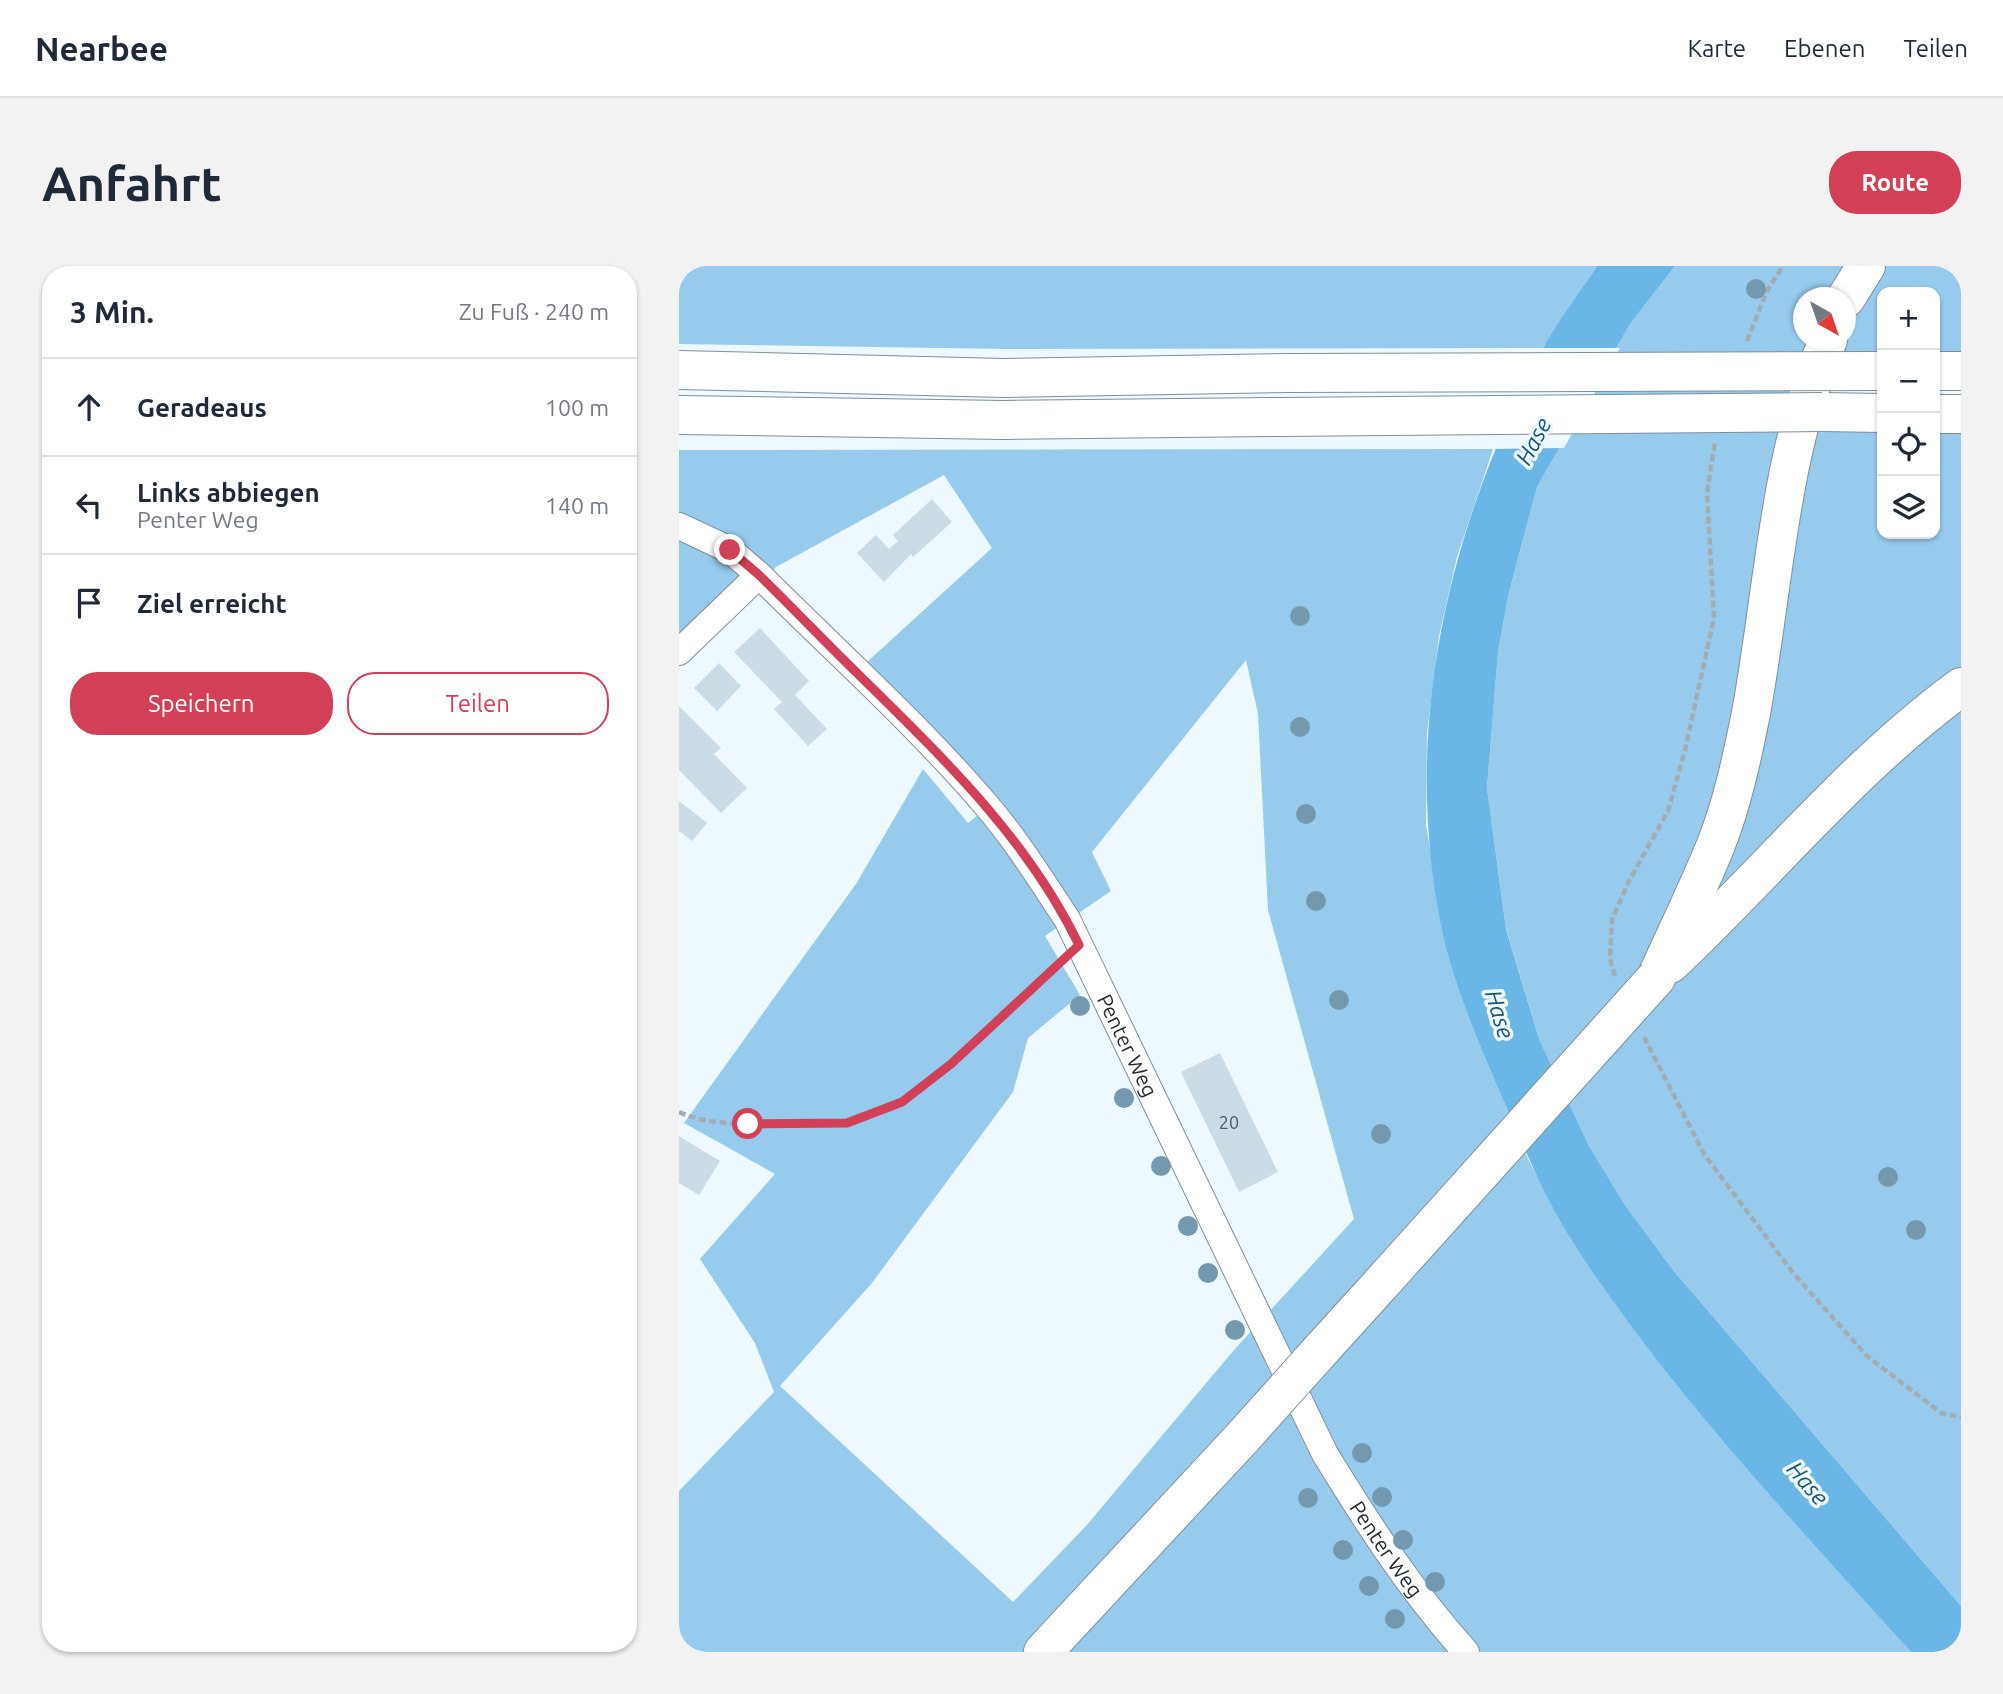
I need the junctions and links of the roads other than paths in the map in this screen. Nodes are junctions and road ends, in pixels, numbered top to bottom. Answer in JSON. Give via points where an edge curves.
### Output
{"nodes":[{"id":1,"x":1865,"y":266,"type":"edge"},
{"id":2,"x":1853,"y":287,"type":"edge"},
{"id":3,"x":1824,"y":350,"type":"edge"},
{"id":4,"x":679,"y":370,"type":"edge"},
{"id":5,"x":1877,"y":371,"type":"edge"},
{"id":6,"x":1940,"y":371,"type":"edge"},
{"id":7,"x":1961,"y":371,"type":"edge"},
{"id":8,"x":1877,"y":412,"type":"edge"},
{"id":9,"x":1940,"y":414,"type":"edge"},
{"id":10,"x":1961,"y":414,"type":"edge"},
{"id":11,"x":679,"y":415,"type":"edge"},
{"id":12,"x":679,"y":526,"type":"edge"},
{"id":13,"x":759,"y":575,"type":"junction"},
{"id":14,"x":679,"y":652,"type":"edge"},
{"id":15,"x":1961,"y":687,"type":"edge"},
{"id":16,"x":1656,"y":978,"type":"junction"},
{"id":17,"x":1043,"y":1652,"type":"edge"},
{"id":18,"x":1466,"y":1652,"type":"edge"}],
"edges":[{"from":1,"to":2,"type":"highway"},
{"from":3,"to":16,"type":"highway","via":[[1802,408],[1735,783],[1716,845]]},
{"from":4,"to":5,"type":"highway","bridge":true,"via":[[1004,377]]},
{"from":6,"to":7,"type":"highway"},
{"from":8,"to":11,"type":"highway","bridge":true,"via":[[1004,420]]},
{"from":9,"to":10,"type":"highway"},
{"from":12,"to":13,"type":"street","name":"Penter Weg","via":[[730,550]]},
{"from":13,"to":14,"type":"street"},
{"from":13,"to":18,"type":"street","name":"Penter Weg","via":[[935,748],[988,807],[1067,919],[1325,1454],[1424,1605]]},
{"from":15,"to":16,"type":"highway","via":[[1873,760]]},
{"from":16,"to":17,"type":"highway","bridge":true}]}
